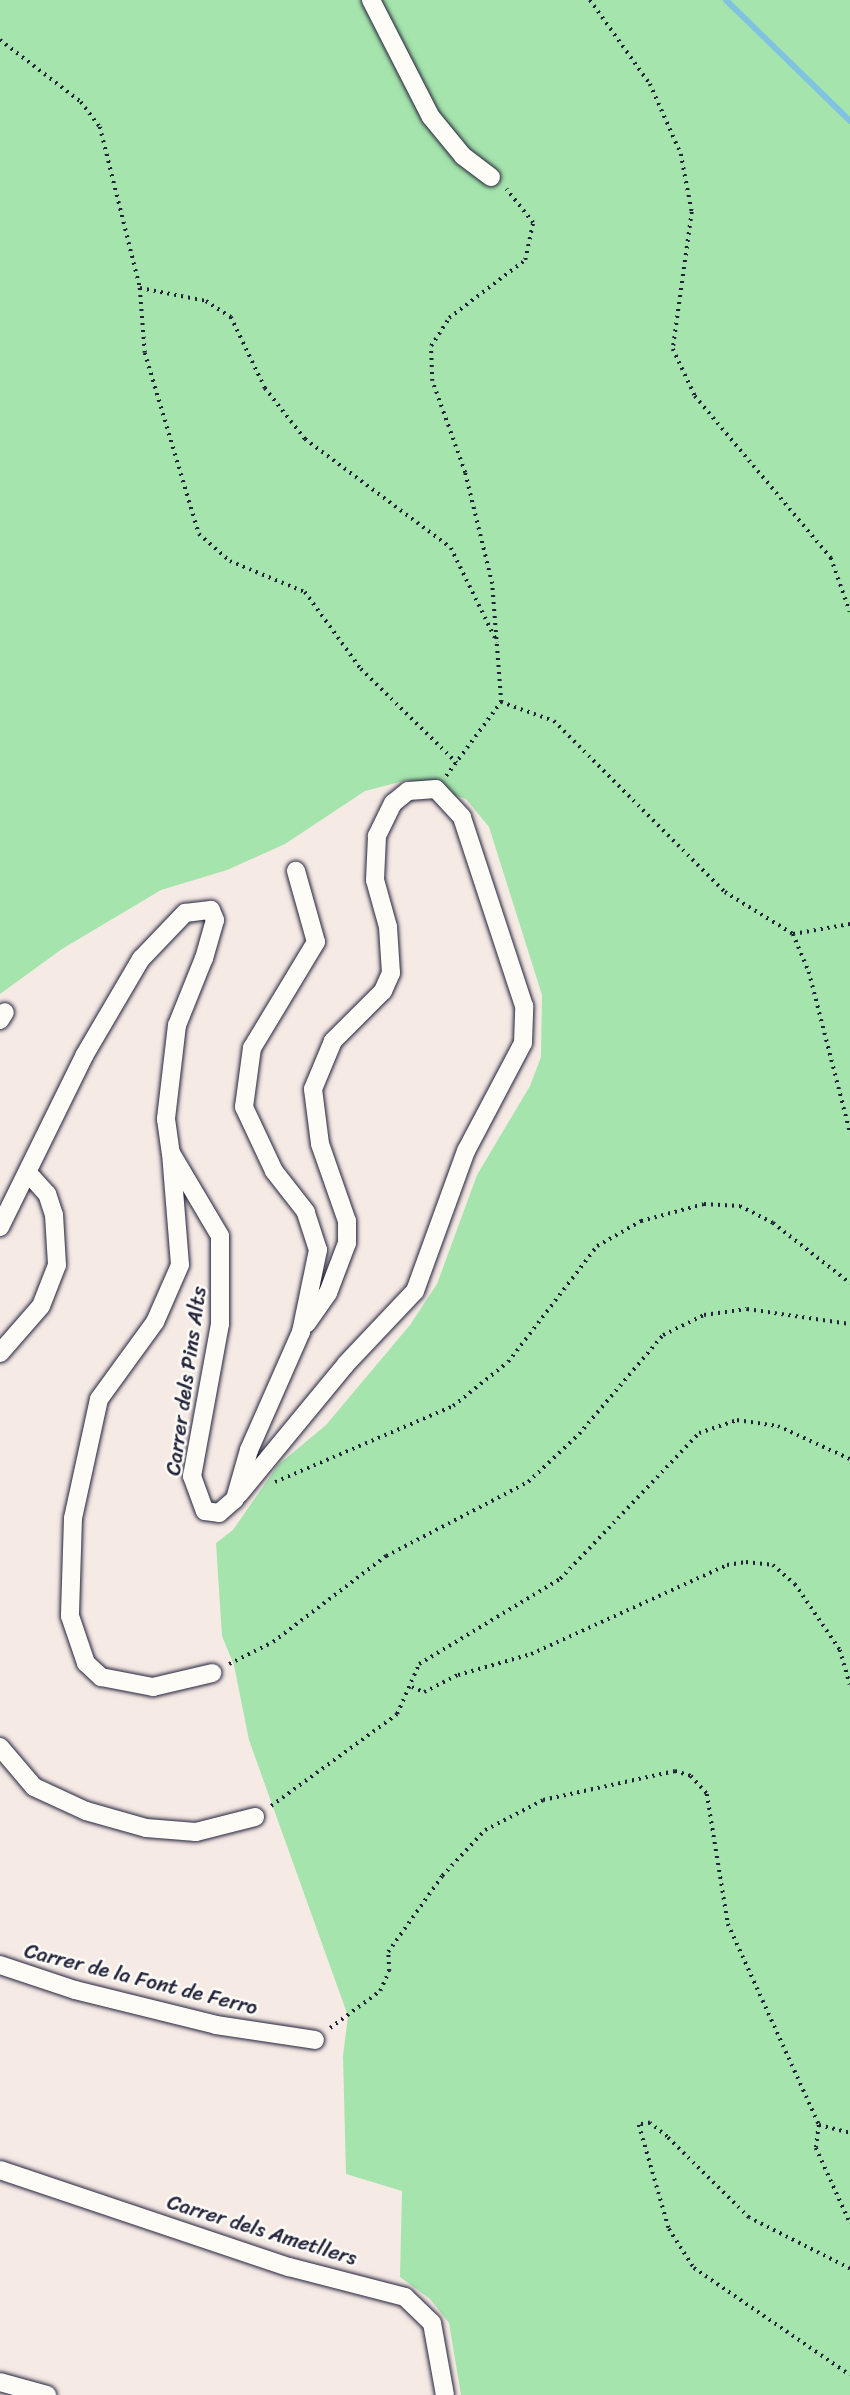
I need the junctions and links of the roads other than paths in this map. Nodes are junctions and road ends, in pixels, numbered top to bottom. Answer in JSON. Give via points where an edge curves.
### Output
{"nodes":[{"id":1,"x":371,"y":0,"type":"edge"},
{"id":2,"x":491,"y":177,"type":"road end"},
{"id":3,"x":296,"y":871,"type":"dead end"},
{"id":4,"x":171,"y":1153,"type":"junction"},
{"id":5,"x":29,"y":1174,"type":"junction"},
{"id":6,"x":0,"y":1227,"type":"edge"},
{"id":7,"x":301,"y":1332,"type":"junction"},
{"id":8,"x":0,"y":1353,"type":"edge"},
{"id":9,"x":235,"y":1499,"type":"junction"},
{"id":10,"x":212,"y":1673,"type":"road end"},
{"id":11,"x":0,"y":1747,"type":"edge"},
{"id":12,"x":255,"y":1817,"type":"road end"},
{"id":13,"x":0,"y":1965,"type":"edge"},
{"id":14,"x":315,"y":2040,"type":"road end"},
{"id":15,"x":0,"y":2170,"type":"edge"},
{"id":16,"x":0,"y":2382,"type":"edge"},
{"id":17,"x":47,"y":2395,"type":"edge"},
{"id":18,"x":445,"y":2395,"type":"edge"}],
"edges":[{"from":1,"to":2,"type":"street","via":[[431,117],[463,156]]},
{"from":3,"to":7,"type":"street","via":[[316,942],[252,1048],[244,1107],[274,1171],[306,1212],[318,1250]]},
{"from":4,"to":5,"type":"street","name":"Carrer dels Pins Alts","via":[[167,1077],[177,1025],[215,920],[211,910],[201,908],[166,927],[141,959],[84,1056]]},
{"from":4,"to":9,"type":"street","name":"Carrer dels Pins Alts","via":[[220,1236],[223,1265],[220,1324],[192,1476],[205,1511],[219,1513]]},
{"from":4,"to":10,"type":"street","via":[[180,1265],[155,1322],[99,1399],[73,1518],[70,1615],[86,1663],[102,1677],[153,1687]]},
{"from":5,"to":6,"type":"street","name":"Carrer dels Pins Alts"},
{"from":5,"to":8,"type":"street","via":[[47,1194],[54,1215],[57,1265],[41,1306]]},
{"from":7,"to":9,"type":"street","via":[[249,1450]]},
{"from":7,"to":9,"type":"street","via":[[328,1293],[347,1243],[347,1221],[318,1135],[313,1089],[333,1041],[383,991],[391,973],[392,949],[373,865],[380,830],[393,803],[408,791],[436,789],[462,817],[524,1006],[523,1043],[466,1151],[415,1291],[346,1364]]},
{"from":11,"to":12,"type":"street","via":[[34,1787],[86,1811],[146,1828],[197,1832]]},
{"from":13,"to":14,"type":"street","name":"Carrer de la Font de Ferro","via":[[75,1990],[216,2025]]},
{"from":15,"to":18,"type":"street","name":"Carrer dels Ametllers","via":[[289,2267],[405,2297],[432,2323]]},
{"from":16,"to":17,"type":"street"}]}
